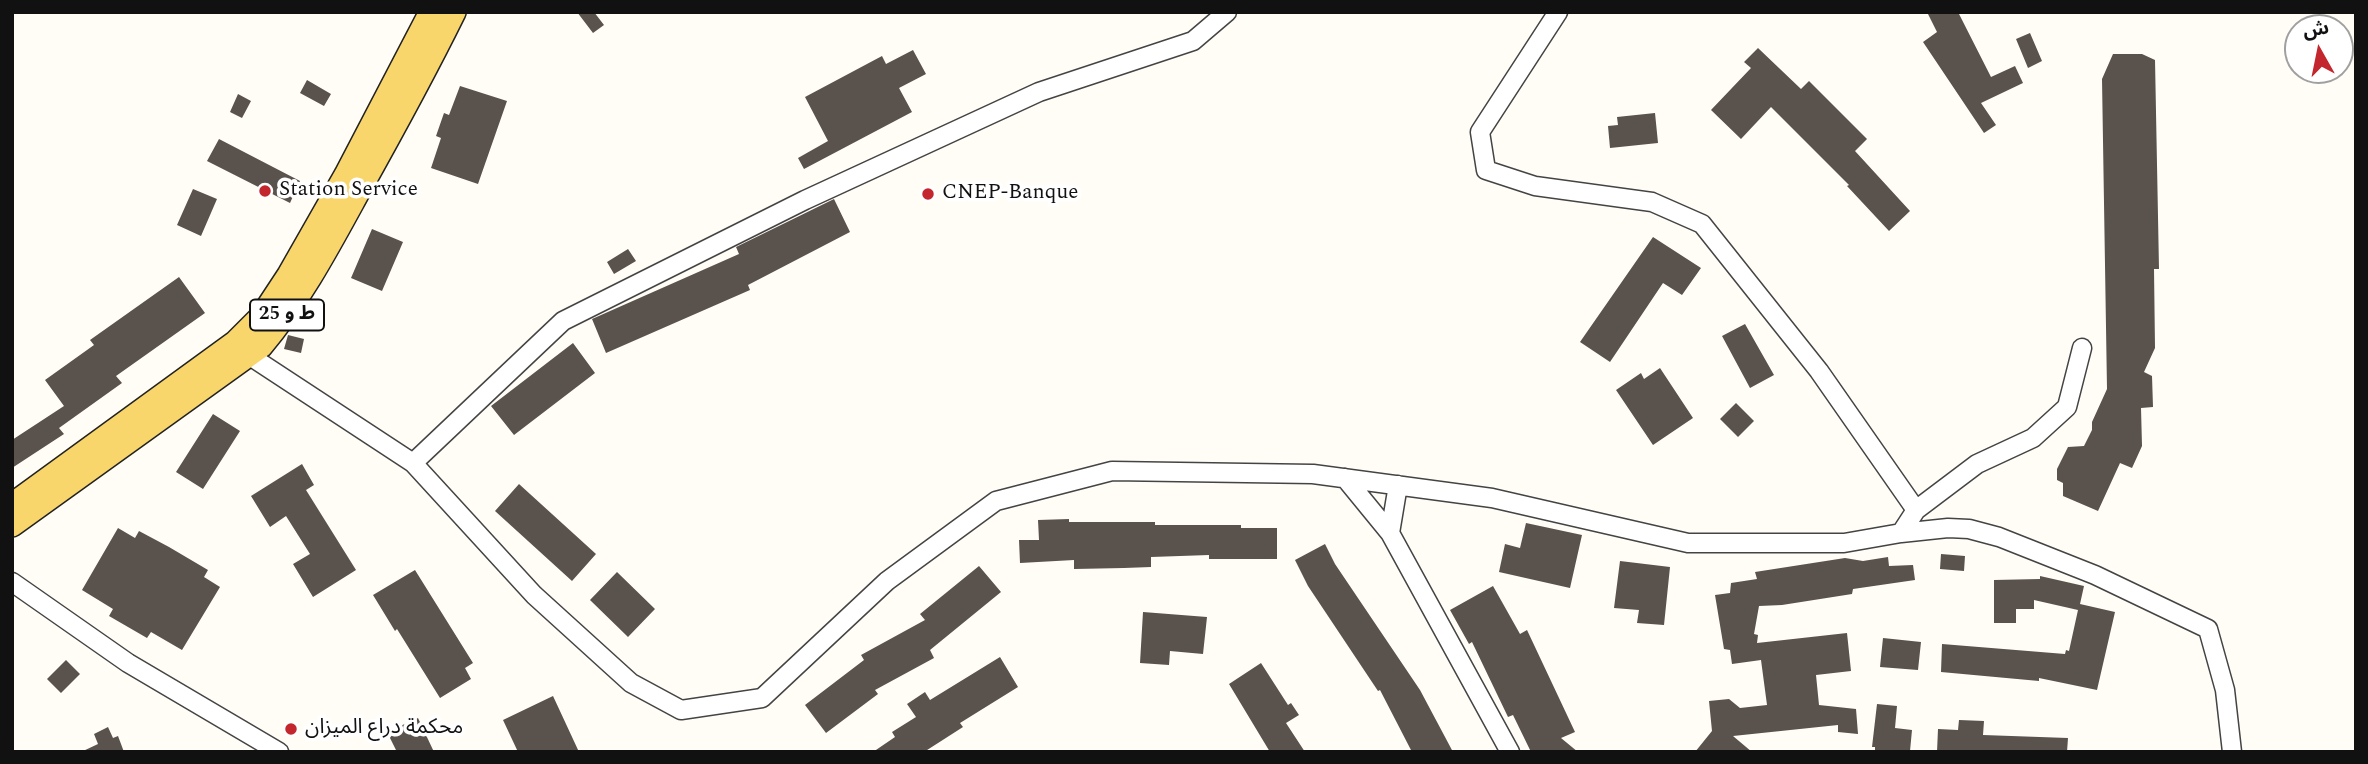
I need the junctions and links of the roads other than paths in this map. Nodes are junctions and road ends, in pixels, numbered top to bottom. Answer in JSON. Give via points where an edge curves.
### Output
{"nodes":[{"id":1,"x":431,"y":12,"type":"edge"},
{"id":2,"x":454,"y":12,"type":"edge"},
{"id":3,"x":1227,"y":12,"type":"edge"},
{"id":4,"x":1558,"y":12,"type":"edge"},
{"id":5,"x":2082,"y":348,"type":"dead end"},
{"id":6,"x":250,"y":356,"type":"junction"},
{"id":7,"x":413,"y":463,"type":"junction"},
{"id":8,"x":1345,"y":478,"type":"junction"},
{"id":9,"x":1398,"y":485,"type":"junction"},
{"id":10,"x":12,"y":505,"type":"edge"},
{"id":11,"x":1916,"y":510,"type":"junction"},
{"id":12,"x":12,"y":525,"type":"edge"},
{"id":13,"x":1390,"y":533,"type":"junction"},
{"id":14,"x":1901,"y":533,"type":"junction"},
{"id":15,"x":12,"y":582,"type":"edge"},
{"id":16,"x":279,"y":752,"type":"edge"},
{"id":17,"x":1510,"y":752,"type":"edge"},
{"id":18,"x":2232,"y":752,"type":"edge"}],
"edges":[{"from":1,"to":10,"type":"main road","via":[[346,175],[262,316],[236,342]]},
{"from":2,"to":6,"type":"main road","number":"ط و 25","via":[[422,78],[286,318]]},
{"from":3,"to":7,"type":"street","via":[[1193,41],[1038,92],[805,200],[563,321]]},
{"from":4,"to":11,"type":"street","via":[[1480,132],[1486,170],[1535,186],[1652,202],[1702,225],[1819,371]]},
{"from":5,"to":11,"type":"street","via":[[2067,407],[2033,438],[1977,464]]},
{"from":6,"to":7,"type":"street"},
{"from":6,"to":12,"type":"main road","number":"ط و 25"},
{"from":7,"to":8,"type":"street","via":[[534,595],[631,683],[681,710],[762,698],[887,581],[996,501],[1112,471]]},
{"from":8,"to":9,"type":"street"},
{"from":8,"to":13,"type":"street"},
{"from":9,"to":13,"type":"street"},
{"from":9,"to":14,"type":"street","via":[[1492,498],[1688,543],[1844,543]]},
{"from":11,"to":14,"type":"street"},
{"from":13,"to":17,"type":"street"},
{"from":14,"to":18,"type":"street","via":[[1948,528],[1999,537],[2095,575],[2208,629],[2225,691]]},
{"from":15,"to":16,"type":"street","via":[[128,663]]}]}
